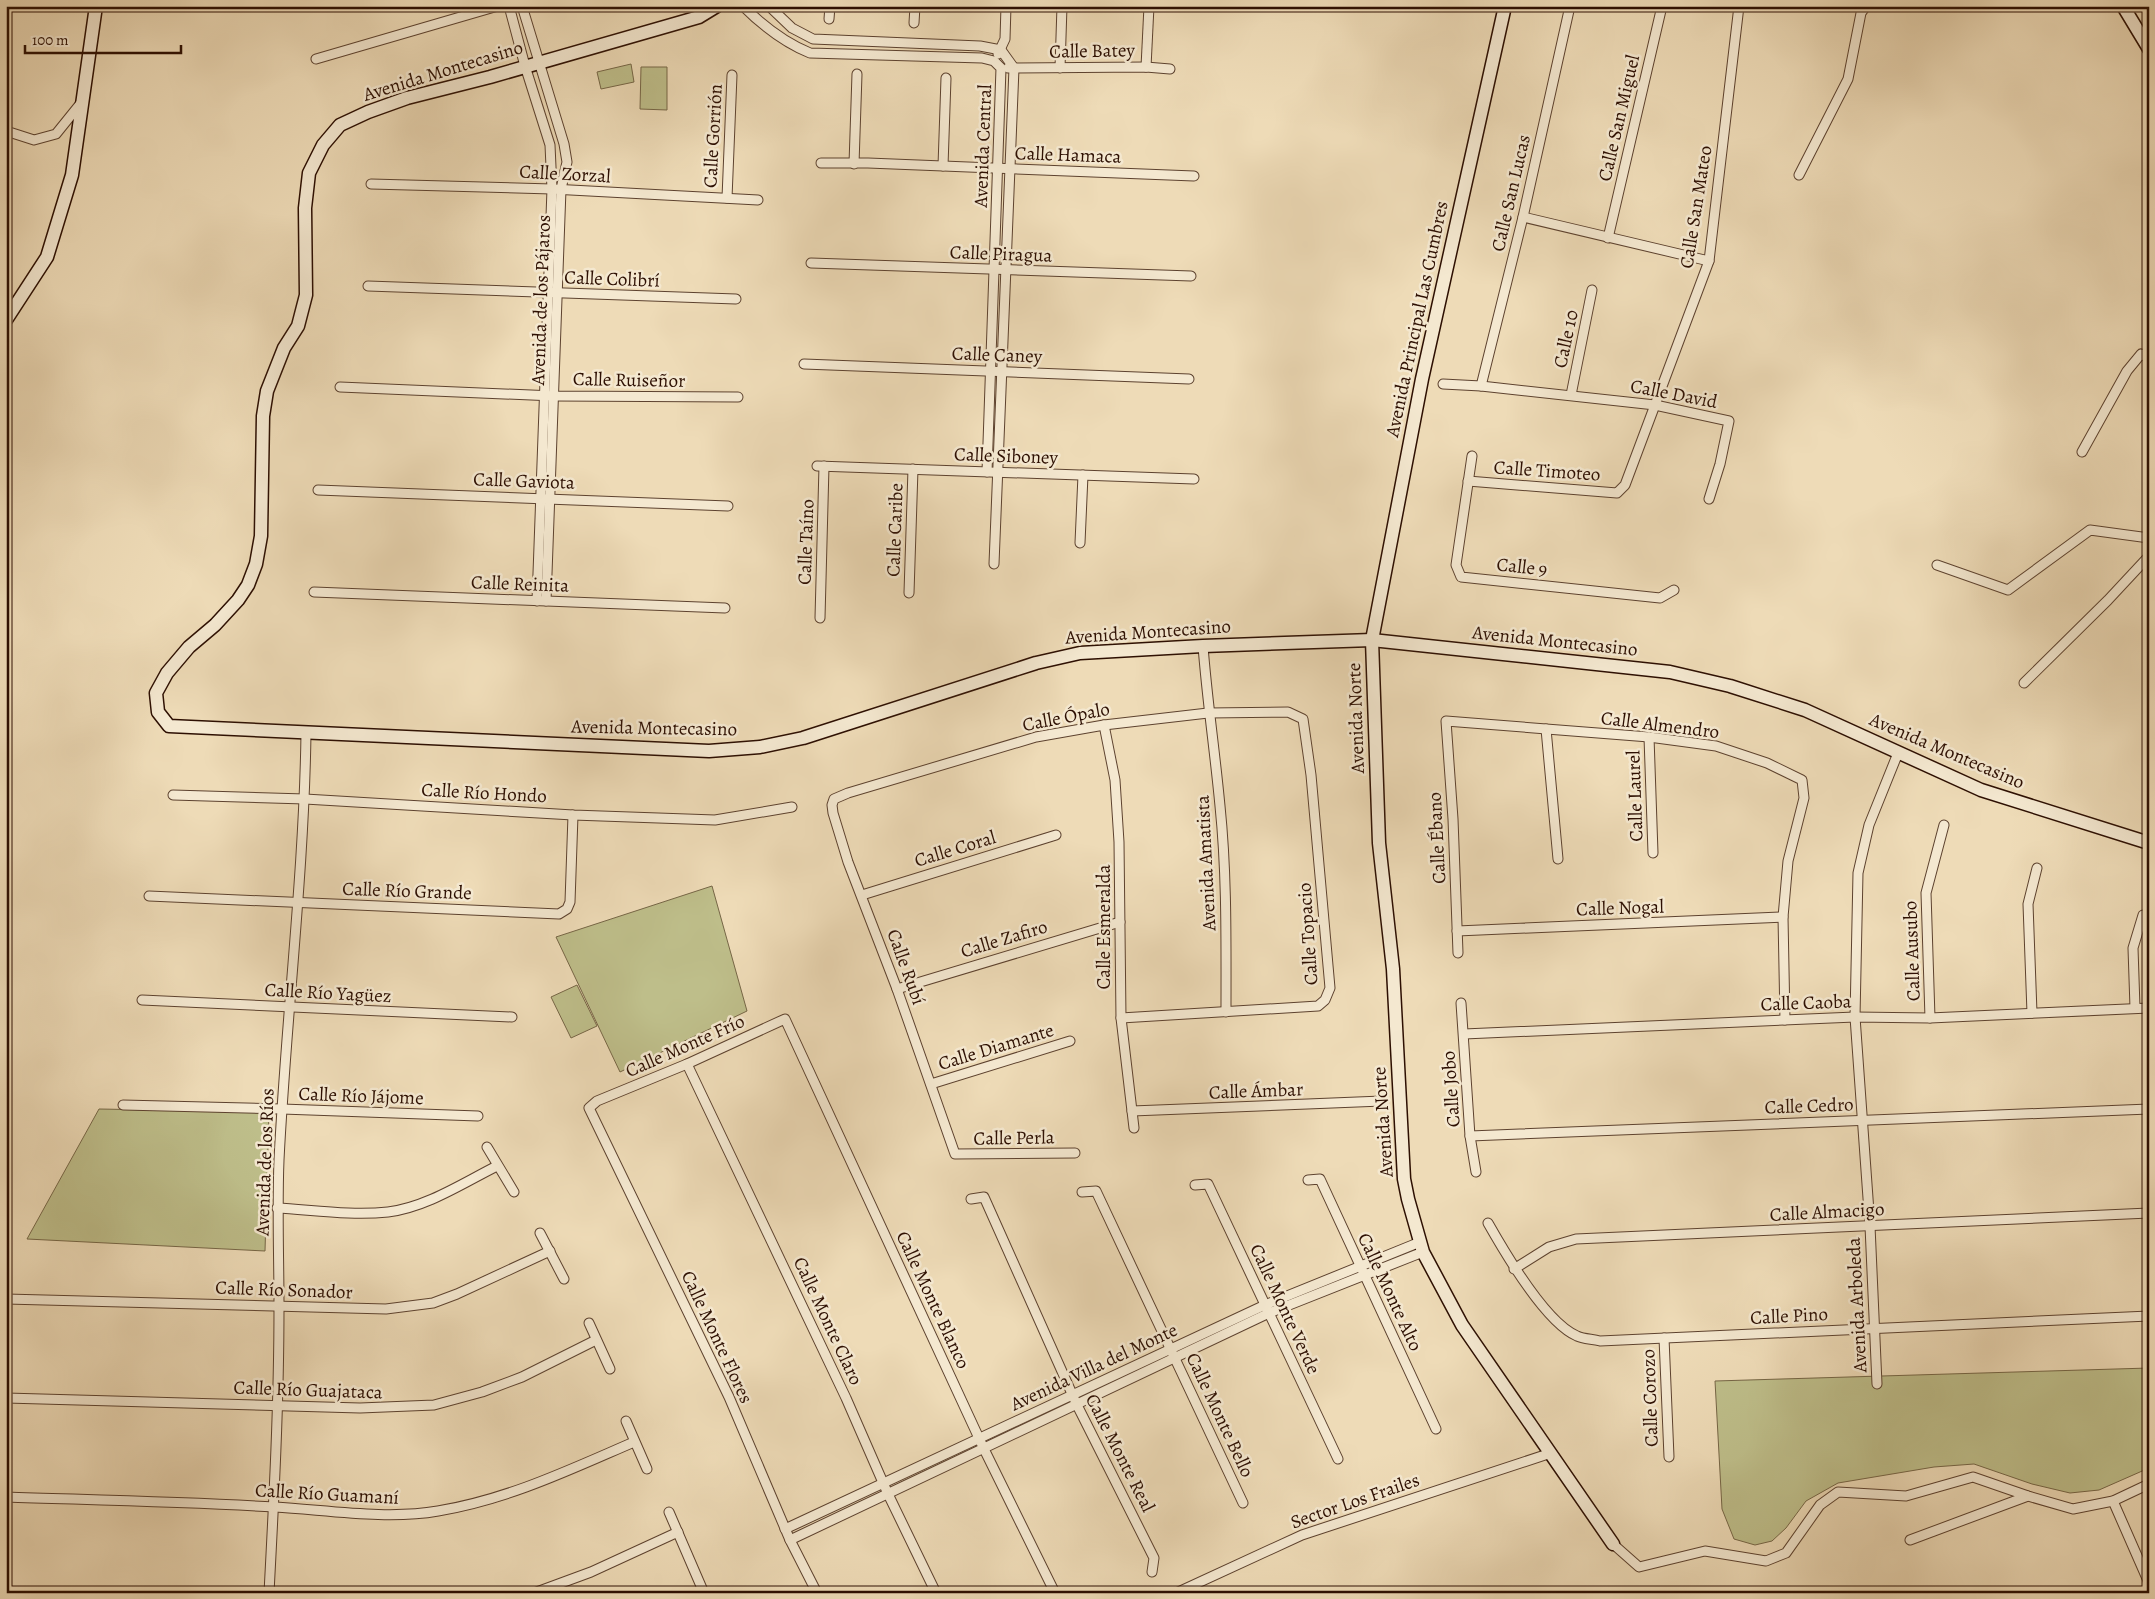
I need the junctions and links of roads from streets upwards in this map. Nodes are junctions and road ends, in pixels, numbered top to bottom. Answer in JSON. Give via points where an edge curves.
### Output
{"nodes":[{"id":1,"x":96,"y":6,"type":"edge"},
{"id":2,"x":498,"y":6,"type":"edge"},
{"id":3,"x":509,"y":6,"type":"edge"},
{"id":4,"x":522,"y":6,"type":"edge"},
{"id":5,"x":717,"y":6,"type":"edge"},
{"id":6,"x":743,"y":6,"type":"edge"},
{"id":7,"x":769,"y":6,"type":"edge"},
{"id":8,"x":830,"y":6,"type":"edge"},
{"id":9,"x":915,"y":6,"type":"edge"},
{"id":10,"x":1006,"y":6,"type":"edge"},
{"id":11,"x":1062,"y":6,"type":"edge"},
{"id":12,"x":1149,"y":6,"type":"edge"},
{"id":13,"x":1506,"y":6,"type":"edge"},
{"id":14,"x":1570,"y":6,"type":"edge"},
{"id":15,"x":1662,"y":6,"type":"edge"},
{"id":16,"x":1738,"y":6,"type":"edge"},
{"id":17,"x":1866,"y":6,"type":"edge"},
{"id":18,"x":2123,"y":6,"type":"edge"},
{"id":19,"x":829,"y":19,"type":"dead end"},
{"id":20,"x":914,"y":23,"type":"dead end"},
{"id":21,"x":865,"y":42,"type":"junction"},
{"id":22,"x":895,"y":43,"type":"junction"},
{"id":23,"x":2149,"y":49,"type":"edge"},
{"id":24,"x":1001,"y":50,"type":"junction"},
{"id":25,"x":866,"y":55,"type":"junction"},
{"id":26,"x":895,"y":56,"type":"junction"},
{"id":27,"x":316,"y":59,"type":"dead end"},
{"id":28,"x":539,"y":62,"type":"junction"},
{"id":29,"x":998,"y":64,"type":"junction"},
{"id":30,"x":525,"y":66,"type":"junction"},
{"id":31,"x":1146,"y":67,"type":"junction"},
{"id":32,"x":1014,"y":68,"type":"junction"},
{"id":33,"x":1060,"y":68,"type":"junction"},
{"id":34,"x":1170,"y":69,"type":"dead end"},
{"id":35,"x":857,"y":74,"type":"dead end"},
{"id":36,"x":732,"y":75,"type":"dead end"},
{"id":37,"x":946,"y":78,"type":"dead end"},
{"id":38,"x":85,"y":98,"type":"junction"},
{"id":39,"x":6,"y":131,"type":"edge"},
{"id":40,"x":821,"y":163,"type":"dead end"},
{"id":41,"x":854,"y":164,"type":"junction"},
{"id":42,"x":943,"y":166,"type":"junction"},
{"id":43,"x":998,"y":168,"type":"junction"},
{"id":44,"x":1010,"y":169,"type":"junction"},
{"id":45,"x":1799,"y":175,"type":"dead end"},
{"id":46,"x":1194,"y":176,"type":"dead end"},
{"id":47,"x":371,"y":184,"type":"dead end"},
{"id":48,"x":557,"y":189,"type":"junction"},
{"id":49,"x":727,"y":198,"type":"junction"},
{"id":50,"x":758,"y":200,"type":"dead end"},
{"id":51,"x":1523,"y":217,"type":"junction"},
{"id":52,"x":1608,"y":238,"type":"junction"},
{"id":53,"x":1709,"y":261,"type":"junction"},
{"id":54,"x":811,"y":263,"type":"dead end"},
{"id":55,"x":995,"y":270,"type":"junction"},
{"id":56,"x":1006,"y":270,"type":"junction"},
{"id":57,"x":1191,"y":276,"type":"dead end"},
{"id":58,"x":368,"y":286,"type":"dead end"},
{"id":59,"x":1592,"y":290,"type":"dead end"},
{"id":60,"x":553,"y":293,"type":"junction"},
{"id":61,"x":736,"y":299,"type":"dead end"},
{"id":62,"x":6,"y":320,"type":"edge"},
{"id":63,"x":2149,"y":358,"type":"edge"},
{"id":64,"x":804,"y":364,"type":"dead end"},
{"id":65,"x":991,"y":370,"type":"junction"},
{"id":66,"x":1002,"y":371,"type":"junction"},
{"id":67,"x":1189,"y":379,"type":"dead end"},
{"id":68,"x":1444,"y":384,"type":"dead end"},
{"id":69,"x":1480,"y":386,"type":"junction"},
{"id":70,"x":340,"y":387,"type":"dead end"},
{"id":71,"x":549,"y":395,"type":"junction"},
{"id":72,"x":1571,"y":395,"type":"junction"},
{"id":73,"x":738,"y":397,"type":"dead end"},
{"id":74,"x":1655,"y":405,"type":"junction"},
{"id":75,"x":2082,"y":452,"type":"dead end"},
{"id":76,"x":1472,"y":456,"type":"dead end"},
{"id":77,"x":820,"y":466,"type":"joint"},
{"id":78,"x":913,"y":469,"type":"junction"},
{"id":79,"x":987,"y":472,"type":"junction"},
{"id":80,"x":998,"y":472,"type":"junction"},
{"id":81,"x":1083,"y":475,"type":"junction"},
{"id":82,"x":1194,"y":479,"type":"dead end"},
{"id":83,"x":1468,"y":481,"type":"junction"},
{"id":84,"x":318,"y":490,"type":"dead end"},
{"id":85,"x":545,"y":498,"type":"junction"},
{"id":86,"x":1709,"y":500,"type":"dead end"},
{"id":87,"x":728,"y":506,"type":"dead end"},
{"id":88,"x":2149,"y":538,"type":"edge"},
{"id":89,"x":1080,"y":543,"type":"dead end"},
{"id":90,"x":2149,"y":556,"type":"edge"},
{"id":91,"x":994,"y":564,"type":"dead end"},
{"id":92,"x":1937,"y":565,"type":"dead end"},
{"id":93,"x":1674,"y":590,"type":"dead end"},
{"id":94,"x":314,"y":592,"type":"dead end"},
{"id":95,"x":909,"y":593,"type":"dead end"},
{"id":96,"x":541,"y":601,"type":"junction"},
{"id":97,"x":725,"y":608,"type":"dead end"},
{"id":98,"x":820,"y":618,"type":"dead end"},
{"id":99,"x":1372,"y":640,"type":"junction"},
{"id":100,"x":1203,"y":646,"type":"junction"},
{"id":101,"x":2024,"y":683,"type":"dead end"},
{"id":102,"x":1208,"y":713,"type":"junction"},
{"id":103,"x":1303,"y":719,"type":"joint"},
{"id":104,"x":1446,"y":721,"type":"joint"},
{"id":105,"x":1104,"y":725,"type":"junction"},
{"id":106,"x":1546,"y":729,"type":"junction"},
{"id":107,"x":306,"y":733,"type":"junction"},
{"id":108,"x":1649,"y":737,"type":"junction"},
{"id":109,"x":1898,"y":752,"type":"junction"},
{"id":110,"x":173,"y":795,"type":"dead end"},
{"id":111,"x":841,"y":796,"type":"joint"},
{"id":112,"x":305,"y":799,"type":"junction"},
{"id":113,"x":792,"y":808,"type":"dead end"},
{"id":114,"x":573,"y":815,"type":"junction"},
{"id":115,"x":1944,"y":825,"type":"dead end"},
{"id":116,"x":1056,"y":835,"type":"dead end"},
{"id":117,"x":2149,"y":843,"type":"edge"},
{"id":118,"x":1653,"y":853,"type":"dead end"},
{"id":119,"x":1558,"y":859,"type":"dead end"},
{"id":120,"x":2037,"y":868,"type":"dead end"},
{"id":121,"x":862,"y":894,"type":"junction"},
{"id":122,"x":148,"y":896,"type":"dead end"},
{"id":123,"x":297,"y":903,"type":"junction"},
{"id":124,"x":2143,"y":915,"type":"dead end"},
{"id":125,"x":1783,"y":917,"type":"junction"},
{"id":126,"x":1120,"y":922,"type":"junction"},
{"id":127,"x":1457,"y":931,"type":"junction"},
{"id":128,"x":1458,"y":953,"type":"dead end"},
{"id":129,"x":898,"y":989,"type":"junction"},
{"id":130,"x":142,"y":1000,"type":"dead end"},
{"id":131,"x":1461,"y":1003,"type":"dead end"},
{"id":132,"x":289,"y":1007,"type":"junction"},
{"id":133,"x":2135,"y":1008,"type":"junction"},
{"id":134,"x":2149,"y":1008,"type":"edge"},
{"id":135,"x":1226,"y":1012,"type":"junction"},
{"id":136,"x":2032,"y":1013,"type":"junction"},
{"id":137,"x":512,"y":1017,"type":"dead end"},
{"id":138,"x":1855,"y":1017,"type":"junction"},
{"id":139,"x":1121,"y":1018,"type":"junction"},
{"id":140,"x":1930,"y":1018,"type":"junction"},
{"id":141,"x":785,"y":1019,"type":"joint"},
{"id":142,"x":1785,"y":1020,"type":"junction"},
{"id":143,"x":1464,"y":1034,"type":"junction"},
{"id":144,"x":1070,"y":1041,"type":"dead end"},
{"id":145,"x":687,"y":1064,"type":"junction"},
{"id":146,"x":931,"y":1084,"type":"junction"},
{"id":147,"x":597,"y":1101,"type":"joint"},
{"id":148,"x":1382,"y":1101,"type":"dead end"},
{"id":149,"x":123,"y":1105,"type":"dead end"},
{"id":150,"x":282,"y":1109,"type":"junction"},
{"id":151,"x":2149,"y":1109,"type":"edge"},
{"id":152,"x":1132,"y":1111,"type":"junction"},
{"id":153,"x":478,"y":1116,"type":"dead end"},
{"id":154,"x":1862,"y":1120,"type":"junction"},
{"id":155,"x":1134,"y":1128,"type":"dead end"},
{"id":156,"x":1470,"y":1136,"type":"junction"},
{"id":157,"x":487,"y":1147,"type":"dead end"},
{"id":158,"x":1075,"y":1153,"type":"dead end"},
{"id":159,"x":955,"y":1154,"type":"joint"},
{"id":160,"x":497,"y":1166,"type":"junction"},
{"id":161,"x":1476,"y":1172,"type":"dead end"},
{"id":162,"x":1308,"y":1180,"type":"dead end"},
{"id":163,"x":1195,"y":1185,"type":"dead end"},
{"id":164,"x":514,"y":1192,"type":"dead end"},
{"id":165,"x":1082,"y":1192,"type":"dead end"},
{"id":166,"x":971,"y":1199,"type":"dead end"},
{"id":167,"x":277,"y":1208,"type":"junction"},
{"id":168,"x":2149,"y":1213,"type":"edge"},
{"id":169,"x":1488,"y":1223,"type":"dead end"},
{"id":170,"x":1870,"y":1226,"type":"junction"},
{"id":171,"x":540,"y":1233,"type":"dead end"},
{"id":172,"x":1421,"y":1247,"type":"junction"},
{"id":173,"x":550,"y":1251,"type":"junction"},
{"id":174,"x":1360,"y":1265,"type":"junction"},
{"id":175,"x":1514,"y":1269,"type":"junction"},
{"id":176,"x":1364,"y":1274,"type":"junction"},
{"id":177,"x":564,"y":1279,"type":"dead end"},
{"id":178,"x":6,"y":1299,"type":"edge"},
{"id":179,"x":279,"y":1305,"type":"junction"},
{"id":180,"x":1267,"y":1309,"type":"junction"},
{"id":181,"x":2149,"y":1316,"type":"edge"},
{"id":182,"x":589,"y":1323,"type":"dead end"},
{"id":183,"x":1874,"y":1329,"type":"junction"},
{"id":184,"x":1664,"y":1338,"type":"junction"},
{"id":185,"x":596,"y":1340,"type":"junction"},
{"id":186,"x":1170,"y":1349,"type":"junction"},
{"id":187,"x":1174,"y":1358,"type":"junction"},
{"id":188,"x":610,"y":1369,"type":"dead end"},
{"id":189,"x":1877,"y":1384,"type":"dead end"},
{"id":190,"x":1072,"y":1394,"type":"junction"},
{"id":191,"x":6,"y":1398,"type":"edge"},
{"id":192,"x":278,"y":1405,"type":"junction"},
{"id":193,"x":1077,"y":1405,"type":"junction"},
{"id":194,"x":626,"y":1421,"type":"dead end"},
{"id":195,"x":1436,"y":1429,"type":"dead end"},
{"id":196,"x":979,"y":1438,"type":"junction"},
{"id":197,"x":634,"y":1442,"type":"junction"},
{"id":198,"x":984,"y":1449,"type":"junction"},
{"id":199,"x":1551,"y":1453,"type":"junction"},
{"id":200,"x":1669,"y":1457,"type":"dead end"},
{"id":201,"x":1338,"y":1459,"type":"dead end"},
{"id":202,"x":647,"y":1469,"type":"dead end"},
{"id":203,"x":882,"y":1483,"type":"junction"},
{"id":204,"x":2149,"y":1484,"type":"edge"},
{"id":205,"x":888,"y":1494,"type":"junction"},
{"id":206,"x":2028,"y":1496,"type":"junction"},
{"id":207,"x":6,"y":1497,"type":"edge"},
{"id":208,"x":2113,"y":1501,"type":"junction"},
{"id":209,"x":1243,"y":1503,"type":"dead end"},
{"id":210,"x":274,"y":1507,"type":"junction"},
{"id":211,"x":669,"y":1512,"type":"dead end"},
{"id":212,"x":785,"y":1529,"type":"junction"},
{"id":213,"x":678,"y":1532,"type":"junction"},
{"id":214,"x":790,"y":1540,"type":"junction"},
{"id":215,"x":1910,"y":1540,"type":"dead end"},
{"id":216,"x":1614,"y":1544,"type":"joint"},
{"id":217,"x":1152,"y":1572,"type":"dead end"},
{"id":218,"x":2149,"y":1582,"type":"edge"},
{"id":219,"x":269,"y":1593,"type":"edge"},
{"id":220,"x":534,"y":1593,"type":"edge"},
{"id":221,"x":704,"y":1593,"type":"edge"},
{"id":222,"x":817,"y":1593,"type":"edge"},
{"id":223,"x":936,"y":1593,"type":"edge"},
{"id":224,"x":1055,"y":1593,"type":"edge"},
{"id":225,"x":1176,"y":1593,"type":"edge"}],
"edges":[{"from":1,"to":38,"type":"street"},
{"from":2,"to":27,"type":"street"},
{"from":3,"to":30,"type":"street","name":"Avenida de los Pájaros"},
{"from":4,"to":28,"type":"street","name":"Avenida de los Pájaros"},
{"from":5,"to":28,"type":"street","name":"Avenida Montecasino","via":[[699,17]]},
{"from":6,"to":25,"type":"street","name":"Avenida Central","via":[[789,45],[810,52]]},
{"from":7,"to":21,"type":"street","via":[[792,28],[813,39]]},
{"from":8,"to":19,"type":"street"},
{"from":9,"to":20,"type":"street"},
{"from":10,"to":24,"type":"street","via":[[1005,39]]},
{"from":11,"to":33,"type":"street"},
{"from":12,"to":31,"type":"street"},
{"from":13,"to":99,"type":"street","name":"Avenida Principal Las Cumbres","via":[[1422,379]]},
{"from":14,"to":51,"type":"street","name":"Calle San Lucas"},
{"from":15,"to":52,"type":"street","name":"Calle San Miguel"},
{"from":16,"to":53,"type":"street","name":"Calle San Mateo"},
{"from":17,"to":45,"type":"street","via":[[1861,13],[1848,79]]},
{"from":18,"to":23,"type":"street"},
{"from":21,"to":22,"type":"street"},
{"from":21,"to":25,"type":"street"},
{"from":22,"to":24,"type":"street","via":[[980,46]]},
{"from":22,"to":26,"type":"street"},
{"from":24,"to":29,"type":"street"},
{"from":24,"to":32,"type":"street","name":"Avenida Central"},
{"from":25,"to":26,"type":"street","name":"Avenida Central"},
{"from":26,"to":29,"type":"street","name":"Avenida Central","via":[[982,58]]},
{"from":28,"to":30,"type":"street","name":"Avenida Montecasino"},
{"from":28,"to":48,"type":"street","name":"Avenida de los Pájaros","via":[[564,144],[566,162]]},
{"from":29,"to":32,"type":"street","name":"Calle Batey"},
{"from":29,"to":43,"type":"street","name":"Avenida Central"},
{"from":30,"to":48,"type":"street","name":"Avenida de los Pájaros","via":[[550,144]]},
{"from":30,"to":107,"type":"street","name":"Avenida Montecasino","via":[[407,98],[340,125],[323,144],[310,173],[305,208],[306,294],[298,326],[284,348],[267,391],[263,416],[261,536],[256,564],[238,600],[184,653],[156,693],[158,712],[169,726]]},
{"from":31,"to":33,"type":"street","name":"Calle Batey"},
{"from":31,"to":34,"type":"street","name":"Calle Batey"},
{"from":32,"to":33,"type":"street","name":"Calle Batey"},
{"from":32,"to":44,"type":"street","name":"Avenida Central"},
{"from":35,"to":41,"type":"street"},
{"from":36,"to":49,"type":"street","name":"Calle Gorrión"},
{"from":37,"to":42,"type":"street"},
{"from":38,"to":39,"type":"street","via":[[56,134],[34,140]]},
{"from":38,"to":62,"type":"street","via":[[72,175],[46,257]]},
{"from":40,"to":41,"type":"street","name":"Calle Hamaca"},
{"from":41,"to":42,"type":"street","name":"Calle Hamaca"},
{"from":42,"to":43,"type":"street","name":"Calle Hamaca"},
{"from":43,"to":44,"type":"street","name":"Calle Hamaca"},
{"from":43,"to":55,"type":"street","name":"Avenida Central"},
{"from":44,"to":46,"type":"street","name":"Calle Hamaca"},
{"from":44,"to":56,"type":"street","name":"Avenida Central"},
{"from":47,"to":48,"type":"street","name":"Calle Zorzal"},
{"from":48,"to":49,"type":"street","name":"Calle Zorzal"},
{"from":48,"to":60,"type":"street","name":"Avenida de los Pájaros"},
{"from":49,"to":50,"type":"street","name":"Calle Zorzal"},
{"from":51,"to":52,"type":"street"},
{"from":51,"to":69,"type":"street","name":"Calle San Lucas"},
{"from":52,"to":53,"type":"street"},
{"from":53,"to":74,"type":"street","name":"Calle San Mateo"},
{"from":54,"to":55,"type":"street","name":"Calle Piragua"},
{"from":55,"to":56,"type":"street","name":"Calle Piragua"},
{"from":55,"to":65,"type":"street","name":"Avenida Central"},
{"from":56,"to":57,"type":"street","name":"Calle Piragua"},
{"from":56,"to":66,"type":"street","name":"Avenida Central"},
{"from":58,"to":60,"type":"street","name":"Calle Colibrí"},
{"from":59,"to":72,"type":"street","name":"Calle 10"},
{"from":60,"to":61,"type":"street","name":"Calle Colibrí"},
{"from":60,"to":71,"type":"street","name":"Avenida de los Pájaros"},
{"from":63,"to":75,"type":"street","via":[[2141,354],[2127,371]]},
{"from":64,"to":65,"type":"street","name":"Calle Caney"},
{"from":65,"to":66,"type":"street","name":"Calle Caney"},
{"from":65,"to":79,"type":"street","name":"Avenida Central"},
{"from":66,"to":67,"type":"street","name":"Calle Caney"},
{"from":66,"to":80,"type":"street","name":"Avenida Central"},
{"from":68,"to":69,"type":"street","name":"Calle David"},
{"from":69,"to":72,"type":"street","name":"Calle David"},
{"from":70,"to":71,"type":"street","name":"Calle Ruiseñor"},
{"from":71,"to":73,"type":"street","name":"Calle Ruiseñor"},
{"from":71,"to":85,"type":"street","name":"Avenida de los Pájaros"},
{"from":72,"to":74,"type":"street","name":"Calle David"},
{"from":74,"to":83,"type":"street","name":"Calle Timoteo","via":[[1625,485],[1617,493]]},
{"from":74,"to":86,"type":"street","name":"Calle David","via":[[1728,421]]},
{"from":76,"to":83,"type":"street"},
{"from":77,"to":78,"type":"street","name":"Calle Siboney"},
{"from":77,"to":98,"type":"street","name":"Calle Taíno"},
{"from":78,"to":79,"type":"street","name":"Calle Siboney"},
{"from":78,"to":95,"type":"street","name":"Calle Caribe"},
{"from":79,"to":80,"type":"street","name":"Calle Siboney"},
{"from":80,"to":81,"type":"street","name":"Calle Siboney"},
{"from":80,"to":91,"type":"street","name":"Avenida Central"},
{"from":81,"to":82,"type":"street","name":"Calle Siboney"},
{"from":81,"to":89,"type":"street"},
{"from":83,"to":93,"type":"street","name":"Calle 9","via":[[1456,566],[1461,577],[1660,598]]},
{"from":84,"to":85,"type":"street","name":"Calle Gaviota"},
{"from":85,"to":87,"type":"street","name":"Calle Gaviota"},
{"from":85,"to":96,"type":"street","name":"Avenida de los Pájaros"},
{"from":88,"to":92,"type":"street","via":[[2090,530],[2008,590]]},
{"from":90,"to":101,"type":"street"},
{"from":94,"to":96,"type":"street","name":"Calle Reinita"},
{"from":96,"to":97,"type":"street","name":"Calle Reinita"},
{"from":99,"to":100,"type":"street","name":"Avenida Montecasino"},
{"from":99,"to":109,"type":"street","name":"Avenida Montecasino","via":[[1670,672],[1730,686],[1805,710]]},
{"from":99,"to":172,"type":"street","name":"Avenida Norte","via":[[1379,843],[1394,969],[1402,1149],[1408,1200]]},
{"from":100,"to":102,"type":"street","name":"Avenida Amatista"},
{"from":100,"to":107,"type":"street","name":"Avenida Montecasino","via":[[1080,653],[1036,662],[803,738],[760,747],[709,752]]},
{"from":102,"to":103,"type":"street","name":"Calle Ópalo","via":[[1288,712]]},
{"from":102,"to":105,"type":"street","name":"Calle Ópalo"},
{"from":102,"to":135,"type":"street","name":"Avenida Amatista","via":[[1221,820]]},
{"from":103,"to":135,"type":"street","name":"Calle Topacio","via":[[1316,821],[1330,992],[1318,1006]]},
{"from":104,"to":106,"type":"street","name":"Calle Almendro"},
{"from":104,"to":127,"type":"street","name":"Calle Ébano"},
{"from":105,"to":111,"type":"street","name":"Calle Ópalo","via":[[1036,737]]},
{"from":105,"to":126,"type":"street","name":"Calle Esmeralda","via":[[1115,780],[1120,842]]},
{"from":106,"to":108,"type":"street","name":"Calle Almendro"},
{"from":106,"to":119,"type":"street"},
{"from":107,"to":112,"type":"street","name":"Avenida de los Ríos"},
{"from":108,"to":118,"type":"street","name":"Calle Laurel"},
{"from":108,"to":125,"type":"street","name":"Calle Almendro","via":[[1716,746],[1767,763],[1802,780],[1804,798],[1788,861]]},
{"from":109,"to":117,"type":"street","name":"Avenida Montecasino","via":[[1981,790]]},
{"from":109,"to":138,"type":"street","name":"Avenida Arboleda","via":[[1869,825],[1858,873]]},
{"from":110,"to":112,"type":"street","name":"Calle Río Hondo"},
{"from":111,"to":121,"type":"street","name":"Calle Rubí","via":[[834,798],[833,813]]},
{"from":112,"to":114,"type":"street","name":"Calle Río Hondo"},
{"from":112,"to":123,"type":"street","name":"Avenida de los Ríos"},
{"from":113,"to":114,"type":"street","name":"Calle Río Hondo","via":[[715,820]]},
{"from":114,"to":123,"type":"street","name":"Calle Río Grande","via":[[570,902],[559,914]]},
{"from":115,"to":140,"type":"street","name":"Calle Ausubo","via":[[1926,893]]},
{"from":116,"to":121,"type":"street","name":"Calle Coral"},
{"from":120,"to":136,"type":"street","via":[[2028,904]]},
{"from":121,"to":129,"type":"street","name":"Calle Rubí"},
{"from":122,"to":123,"type":"street","name":"Calle Río Grande"},
{"from":123,"to":132,"type":"street","name":"Avenida de los Ríos"},
{"from":124,"to":133,"type":"street","via":[[2133,948]]},
{"from":125,"to":127,"type":"street","name":"Calle Nogal"},
{"from":125,"to":142,"type":"street","name":"Calle Almendro"},
{"from":126,"to":129,"type":"street","name":"Calle Zafiro"},
{"from":126,"to":139,"type":"street","name":"Calle Esmeralda"},
{"from":127,"to":128,"type":"street","name":"Calle Ébano"},
{"from":129,"to":146,"type":"street","name":"Calle Rubí"},
{"from":130,"to":132,"type":"street","name":"Calle Río Yagüez"},
{"from":131,"to":143,"type":"street","name":"Calle Jobo"},
{"from":132,"to":137,"type":"street","name":"Calle Río Yagüez"},
{"from":132,"to":150,"type":"street","name":"Avenida de los Ríos"},
{"from":133,"to":134,"type":"street","name":"Calle Caoba"},
{"from":133,"to":136,"type":"street","name":"Calle Caoba"},
{"from":135,"to":139,"type":"street","name":"Calle Topacio"},
{"from":136,"to":140,"type":"street","name":"Calle Caoba"},
{"from":138,"to":140,"type":"street","name":"Calle Caoba"},
{"from":138,"to":142,"type":"street","name":"Calle Caoba"},
{"from":138,"to":154,"type":"street","name":"Avenida Arboleda"},
{"from":139,"to":152,"type":"street","name":"Calle Esmeralda"},
{"from":141,"to":145,"type":"street","name":"Calle Monte Frío"},
{"from":141,"to":196,"type":"street","name":"Calle Monte Blanco"},
{"from":142,"to":143,"type":"street","name":"Calle Caoba"},
{"from":143,"to":156,"type":"street","name":"Calle Jobo"},
{"from":144,"to":146,"type":"street","name":"Calle Diamante"},
{"from":145,"to":147,"type":"street","name":"Calle Monte Frío"},
{"from":145,"to":203,"type":"street","name":"Calle Monte Claro","via":[[846,1398]]},
{"from":146,"to":159,"type":"street","name":"Calle Rubí"},
{"from":147,"to":212,"type":"street","name":"Calle Monte Flores","via":[[589,1108],[729,1397]]},
{"from":148,"to":152,"type":"street","name":"Calle Ámbar"},
{"from":149,"to":150,"type":"street","name":"Calle Río Jájome"},
{"from":150,"to":153,"type":"street","name":"Calle Río Jájome"},
{"from":150,"to":167,"type":"street","name":"Avenida de los Ríos"},
{"from":151,"to":154,"type":"street","name":"Calle Cedro"},
{"from":152,"to":155,"type":"street","name":"Calle Esmeralda"},
{"from":154,"to":156,"type":"street","name":"Calle Cedro"},
{"from":154,"to":170,"type":"street","name":"Avenida Arboleda"},
{"from":156,"to":161,"type":"street","name":"Calle Jobo"},
{"from":157,"to":160,"type":"street"},
{"from":158,"to":159,"type":"street","name":"Calle Perla"},
{"from":160,"to":164,"type":"street"},
{"from":160,"to":167,"type":"street","via":[[420,1204],[389,1212]]},
{"from":162,"to":174,"type":"street","name":"Calle Monte Alto","via":[[1320,1179]]},
{"from":163,"to":180,"type":"street","name":"Calle Monte Verde","via":[[1208,1184]]},
{"from":165,"to":186,"type":"street","name":"Calle Monte Bello","via":[[1096,1191]]},
{"from":166,"to":190,"type":"street","name":"Calle Monte Real","via":[[984,1197]]},
{"from":167,"to":179,"type":"street","name":"Avenida de los Ríos"},
{"from":168,"to":170,"type":"street","name":"Calle Almacigo"},
{"from":169,"to":175,"type":"street","name":"Calle Pino"},
{"from":170,"to":175,"type":"street","name":"Calle Almacigo","via":[[1576,1239],[1549,1247]]},
{"from":170,"to":183,"type":"street","name":"Avenida Arboleda"},
{"from":171,"to":173,"type":"street"},
{"from":172,"to":174,"type":"street","name":"Avenida Villa del Monte"},
{"from":172,"to":176,"type":"street","name":"Avenida Villa del Monte"},
{"from":172,"to":199,"type":"street","name":"Avenida Norte","via":[[1462,1326]]},
{"from":173,"to":177,"type":"street"},
{"from":173,"to":179,"type":"street","name":"Calle Río Sonador","via":[[433,1303],[386,1310]]},
{"from":174,"to":176,"type":"street","name":"Calle Monte Alto"},
{"from":174,"to":180,"type":"street","name":"Avenida Villa del Monte"},
{"from":175,"to":184,"type":"street","name":"Calle Pino","via":[[1559,1325],[1577,1336],[1600,1341]]},
{"from":176,"to":180,"type":"street","name":"Avenida Villa del Monte"},
{"from":176,"to":195,"type":"street","name":"Calle Monte Alto"},
{"from":178,"to":179,"type":"street","name":"Calle Río Sonador"},
{"from":179,"to":192,"type":"street","name":"Avenida de los Ríos"},
{"from":180,"to":186,"type":"street","name":"Avenida Villa del Monte"},
{"from":180,"to":187,"type":"street","name":"Avenida Villa del Monte"},
{"from":180,"to":201,"type":"street","name":"Calle Monte Verde"},
{"from":181,"to":183,"type":"street","name":"Calle Pino"},
{"from":182,"to":185,"type":"street"},
{"from":183,"to":184,"type":"street","name":"Calle Pino"},
{"from":183,"to":189,"type":"street","name":"Avenida Arboleda"},
{"from":184,"to":200,"type":"street","name":"Calle Corozo"},
{"from":185,"to":188,"type":"street"},
{"from":185,"to":192,"type":"street","name":"Calle Río Guajataca","via":[[522,1377],[434,1405],[360,1408]]},
{"from":186,"to":187,"type":"street","name":"Calle Monte Bello"},
{"from":186,"to":190,"type":"street","name":"Avenida Villa del Monte"},
{"from":187,"to":193,"type":"street","name":"Avenida Villa del Monte"},
{"from":187,"to":209,"type":"street","name":"Calle Monte Bello"},
{"from":190,"to":193,"type":"street","name":"Calle Monte Real"},
{"from":190,"to":196,"type":"street","name":"Avenida Villa del Monte"},
{"from":191,"to":192,"type":"street","name":"Calle Río Guajataca"},
{"from":192,"to":210,"type":"street","name":"Avenida de los Ríos"},
{"from":193,"to":198,"type":"street","name":"Avenida Villa del Monte"},
{"from":193,"to":217,"type":"street","name":"Calle Monte Real","via":[[1154,1558]]},
{"from":194,"to":197,"type":"street"},
{"from":196,"to":198,"type":"street","name":"Calle Monte Blanco"},
{"from":196,"to":203,"type":"street","name":"Avenida Villa del Monte"},
{"from":197,"to":202,"type":"street"},
{"from":197,"to":210,"type":"street","name":"Calle Río Guamaní","via":[[536,1485],[436,1512],[382,1514]]},
{"from":198,"to":205,"type":"street","name":"Avenida Villa del Monte"},
{"from":198,"to":224,"type":"street","name":"Calle Monte Blanco"},
{"from":199,"to":216,"type":"street","name":"Avenida Norte"},
{"from":199,"to":225,"type":"street","name":"Sector Los Frailes","via":[[1302,1535]]},
{"from":203,"to":205,"type":"street","name":"Calle Monte Claro"},
{"from":203,"to":212,"type":"street","name":"Avenida Villa del Monte"},
{"from":204,"to":208,"type":"street"},
{"from":205,"to":214,"type":"street","name":"Avenida Villa del Monte"},
{"from":205,"to":223,"type":"street","name":"Calle Monte Claro"},
{"from":206,"to":208,"type":"street","via":[[2073,1509]]},
{"from":206,"to":215,"type":"street"},
{"from":206,"to":216,"type":"street","via":[[1973,1477],[1906,1496],[1838,1492],[1820,1505],[1786,1553],[1766,1562],[1706,1551],[1640,1567]]},
{"from":207,"to":210,"type":"street","name":"Calle Río Guamaní"},
{"from":208,"to":218,"type":"street"},
{"from":210,"to":219,"type":"street","name":"Avenida de los Ríos"},
{"from":211,"to":213,"type":"street"},
{"from":212,"to":214,"type":"street","name":"Calle Monte Flores"},
{"from":213,"to":220,"type":"street","via":[[590,1572]]},
{"from":213,"to":221,"type":"street"},
{"from":214,"to":222,"type":"street","name":"Calle Monte Flores"}]}
